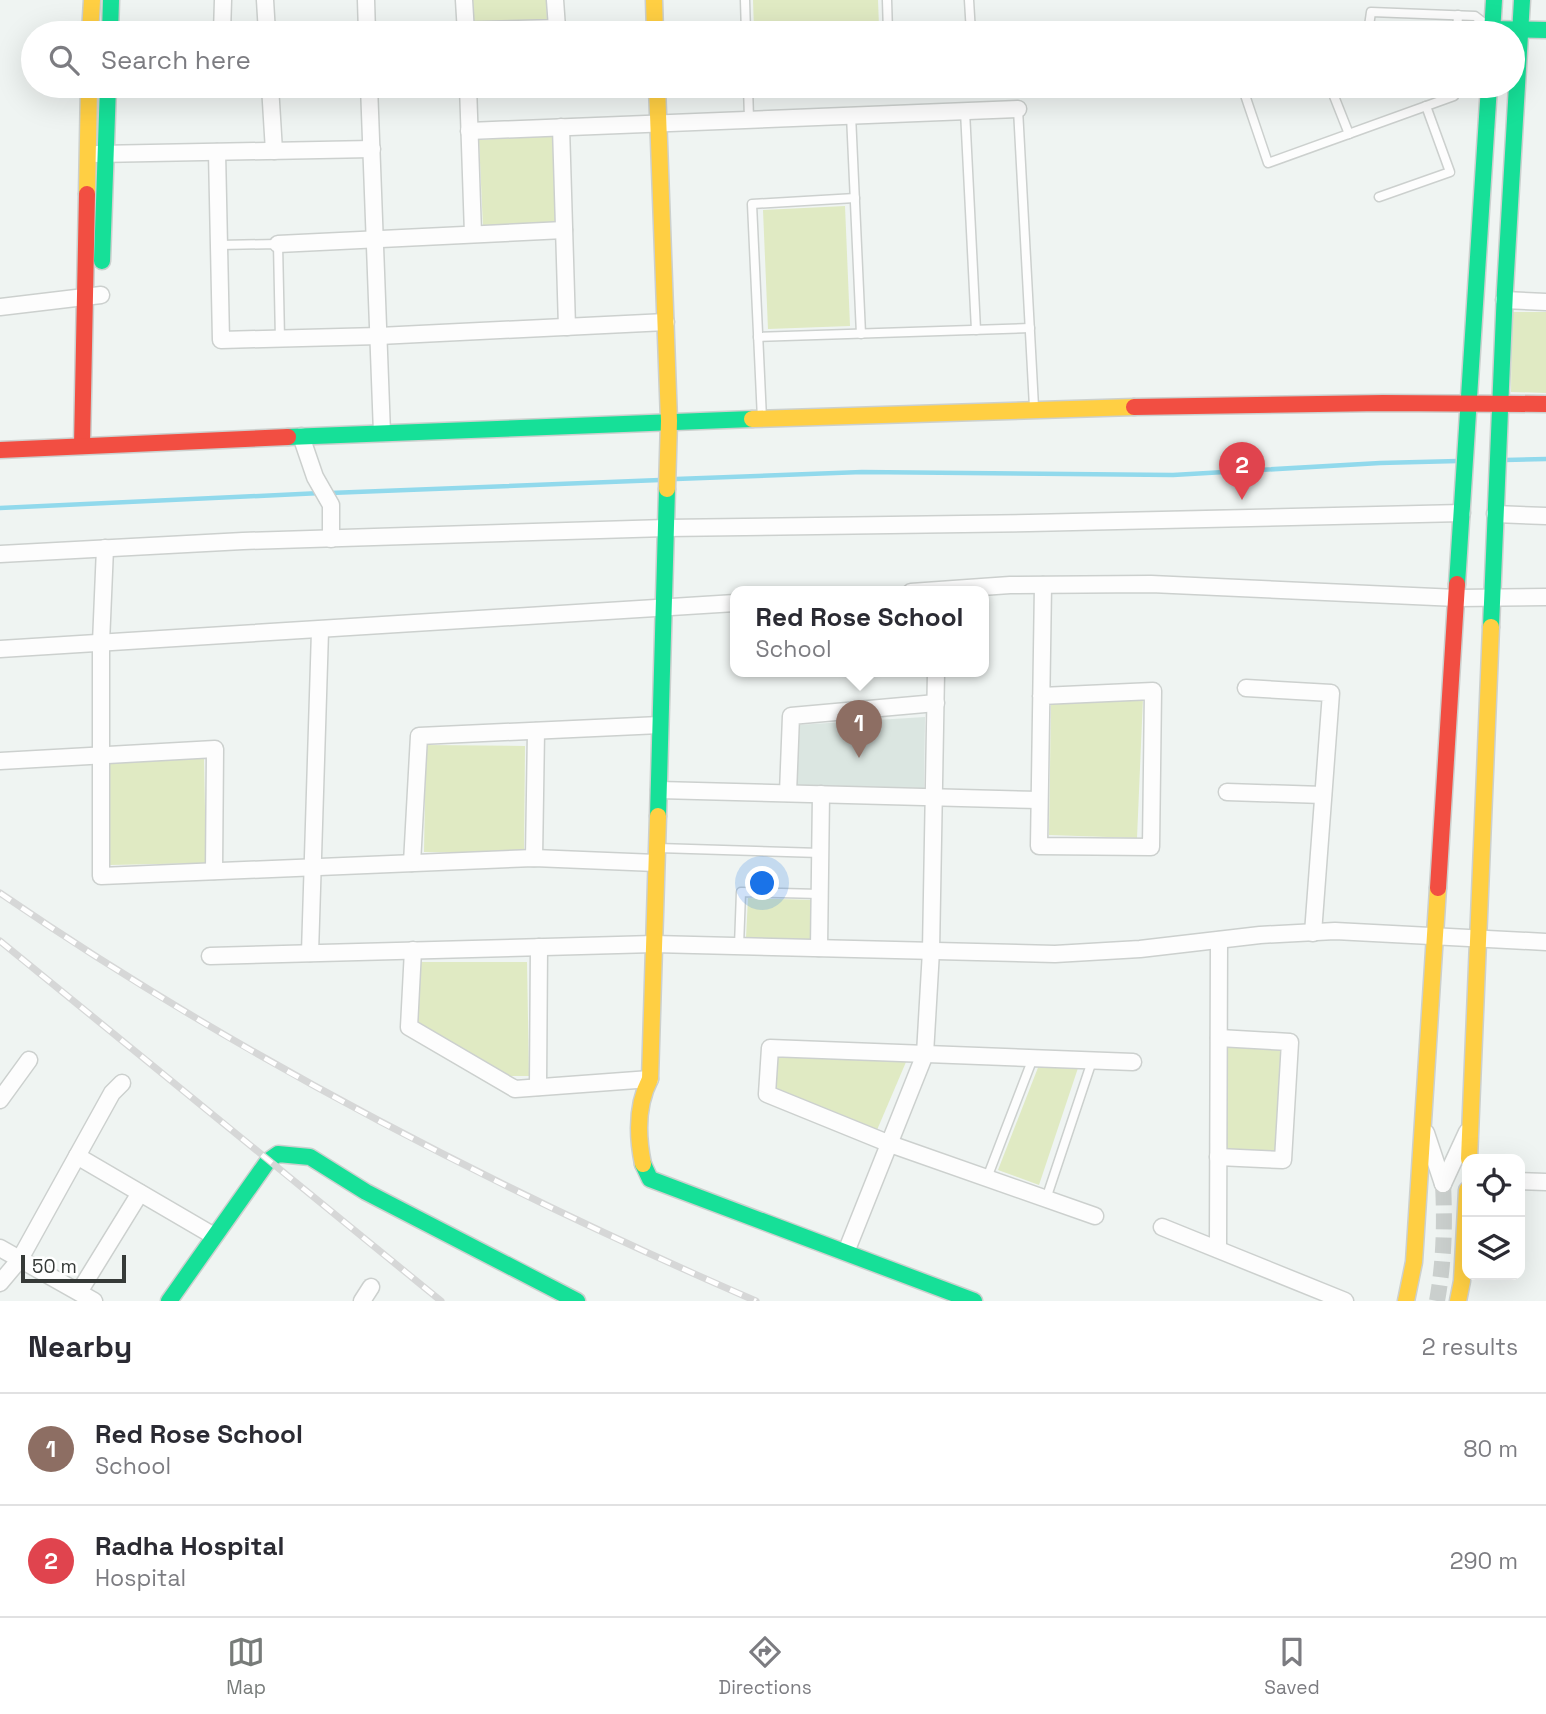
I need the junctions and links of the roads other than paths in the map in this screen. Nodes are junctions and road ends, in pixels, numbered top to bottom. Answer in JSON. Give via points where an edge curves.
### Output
{"nodes":[{"id":1,"x":92,"y":0,"type":"edge"},
{"id":2,"x":111,"y":0,"type":"edge"},
{"id":3,"x":223,"y":0,"type":"edge"},
{"id":4,"x":265,"y":0,"type":"edge"},
{"id":5,"x":366,"y":0,"type":"edge"},
{"id":6,"x":464,"y":0,"type":"edge"},
{"id":7,"x":555,"y":0,"type":"edge"},
{"id":8,"x":654,"y":0,"type":"edge"},
{"id":9,"x":745,"y":0,"type":"edge"},
{"id":10,"x":887,"y":0,"type":"edge"},
{"id":11,"x":969,"y":0,"type":"edge"},
{"id":12,"x":1494,"y":0,"type":"edge"},
{"id":13,"x":1522,"y":0,"type":"edge"},
{"id":14,"x":1458,"y":15,"type":"junction"},
{"id":15,"x":91,"y":21,"type":"edge"},
{"id":16,"x":110,"y":21,"type":"edge"},
{"id":17,"x":222,"y":21,"type":"edge"},
{"id":18,"x":266,"y":21,"type":"edge"},
{"id":19,"x":367,"y":21,"type":"edge"},
{"id":20,"x":465,"y":21,"type":"edge"},
{"id":21,"x":556,"y":21,"type":"edge"},
{"id":22,"x":655,"y":21,"type":"edge"},
{"id":23,"x":746,"y":21,"type":"edge"},
{"id":24,"x":888,"y":21,"type":"edge"},
{"id":25,"x":970,"y":21,"type":"edge"},
{"id":26,"x":1370,"y":21,"type":"edge"},
{"id":27,"x":1458,"y":21,"type":"edge"},
{"id":28,"x":1481,"y":21,"type":"edge"},
{"id":29,"x":1493,"y":21,"type":"edge"},
{"id":30,"x":1521,"y":21,"type":"edge"},
{"id":31,"x":1525,"y":30,"type":"edge"},
{"id":32,"x":1546,"y":30,"type":"edge"},
{"id":33,"x":89,"y":98,"type":"edge"},
{"id":34,"x":107,"y":98,"type":"edge"},
{"id":35,"x":271,"y":98,"type":"edge"},
{"id":36,"x":370,"y":98,"type":"edge"},
{"id":37,"x":468,"y":98,"type":"edge"},
{"id":38,"x":657,"y":98,"type":"edge"},
{"id":39,"x":748,"y":98,"type":"edge"},
{"id":40,"x":1246,"y":98,"type":"edge"},
{"id":41,"x":1335,"y":98,"type":"edge"},
{"id":42,"x":1448,"y":98,"type":"edge"},
{"id":43,"x":1488,"y":98,"type":"edge"},
{"id":44,"x":1516,"y":98,"type":"edge"},
{"id":45,"x":1426,"y":106,"type":"junction"},
{"id":46,"x":1018,"y":109,"type":"joint"},
{"id":47,"x":965,"y":111,"type":"junction"},
{"id":48,"x":852,"y":116,"type":"junction"},
{"id":49,"x":749,"y":120,"type":"junction"},
{"id":50,"x":658,"y":123,"type":"junction"},
{"id":51,"x":561,"y":127,"type":"junction"},
{"id":52,"x":469,"y":131,"type":"junction"},
{"id":53,"x":1349,"y":134,"type":"junction"},
{"id":54,"x":372,"y":149,"type":"junction"},
{"id":55,"x":274,"y":151,"type":"junction"},
{"id":56,"x":217,"y":152,"type":"junction"},
{"id":57,"x":88,"y":154,"type":"junction"},
{"id":58,"x":105,"y":154,"type":"junction"},
{"id":59,"x":1379,"y":197,"type":"dead end"},
{"id":60,"x":855,"y":198,"type":"junction"},
{"id":61,"x":564,"y":230,"type":"junction"},
{"id":62,"x":473,"y":234,"type":"junction"},
{"id":63,"x":375,"y":238,"type":"junction"},
{"id":64,"x":278,"y":244,"type":"junction"},
{"id":65,"x":219,"y":245,"type":"junction"},
{"id":66,"x":94,"y":296,"type":"junction"},
{"id":67,"x":1504,"y":300,"type":"junction"},
{"id":68,"x":1546,"y":302,"type":"edge"},
{"id":69,"x":0,"y":307,"type":"edge"},
{"id":70,"x":666,"y":322,"type":"junction"},
{"id":71,"x":566,"y":327,"type":"junction"},
{"id":72,"x":1030,"y":328,"type":"junction"},
{"id":73,"x":976,"y":330,"type":"junction"},
{"id":74,"x":861,"y":334,"type":"junction"},
{"id":75,"x":379,"y":336,"type":"junction"},
{"id":76,"x":758,"y":337,"type":"junction"},
{"id":77,"x":280,"y":339,"type":"junction"},
{"id":78,"x":1469,"y":402,"type":"junction"},
{"id":79,"x":1499,"y":403,"type":"junction"},
{"id":80,"x":1546,"y":404,"type":"edge"},
{"id":81,"x":1034,"y":410,"type":"junction"},
{"id":82,"x":762,"y":419,"type":"junction"},
{"id":83,"x":669,"y":422,"type":"junction"},
{"id":84,"x":382,"y":433,"type":"junction"},
{"id":85,"x":301,"y":436,"type":"junction"},
{"id":86,"x":89,"y":446,"type":"junction"},
{"id":87,"x":0,"y":450,"type":"edge"},
{"id":88,"x":1462,"y":513,"type":"junction"},
{"id":89,"x":1495,"y":514,"type":"junction"},
{"id":90,"x":1546,"y":516,"type":"edge"},
{"id":91,"x":666,"y":527,"type":"junction"},
{"id":92,"x":331,"y":539,"type":"junction"},
{"id":93,"x":105,"y":548,"type":"junction"},
{"id":94,"x":0,"y":554,"type":"edge"},
{"id":95,"x":1042,"y":585,"type":"junction"},
{"id":96,"x":989,"y":588,"type":"edge"},
{"id":97,"x":1492,"y":596,"type":"junction"},
{"id":98,"x":1457,"y":597,"type":"junction"},
{"id":99,"x":1546,"y":597,"type":"edge"},
{"id":100,"x":730,"y":603,"type":"edge"},
{"id":101,"x":664,"y":608,"type":"junction"},
{"id":102,"x":320,"y":631,"type":"junction"},
{"id":103,"x":101,"y":643,"type":"junction"},
{"id":104,"x":0,"y":649,"type":"edge"},
{"id":105,"x":936,"y":677,"type":"edge"},
{"id":106,"x":1246,"y":688,"type":"dead end"},
{"id":107,"x":1041,"y":696,"type":"junction"},
{"id":108,"x":936,"y":703,"type":"junction"},
{"id":109,"x":660,"y":725,"type":"junction"},
{"id":110,"x":536,"y":731,"type":"junction"},
{"id":111,"x":101,"y":755,"type":"junction"},
{"id":112,"x":0,"y":761,"type":"edge"},
{"id":113,"x":659,"y":790,"type":"junction"},
{"id":114,"x":1227,"y":792,"type":"dead end"},
{"id":115,"x":788,"y":793,"type":"junction"},
{"id":116,"x":821,"y":794,"type":"junction"},
{"id":117,"x":1323,"y":795,"type":"junction"},
{"id":118,"x":933,"y":797,"type":"junction"},
{"id":119,"x":1039,"y":800,"type":"junction"},
{"id":120,"x":820,"y":853,"type":"junction"},
{"id":121,"x":656,"y":855,"type":"junction"},
{"id":122,"x":534,"y":858,"type":"junction"},
{"id":123,"x":412,"y":863,"type":"junction"},
{"id":124,"x":313,"y":867,"type":"junction"},
{"id":125,"x":214,"y":871,"type":"junction"},
{"id":126,"x":819,"y":894,"type":"junction"},
{"id":127,"x":1313,"y":933,"type":"junction"},
{"id":128,"x":1436,"y":938,"type":"junction"},
{"id":129,"x":1219,"y":940,"type":"junction"},
{"id":130,"x":1479,"y":940,"type":"junction"},
{"id":131,"x":1546,"y":943,"type":"edge"},
{"id":132,"x":654,"y":944,"type":"junction"},
{"id":133,"x":739,"y":946,"type":"junction"},
{"id":134,"x":539,"y":947,"type":"junction"},
{"id":135,"x":819,"y":948,"type":"junction"},
{"id":136,"x":413,"y":950,"type":"junction"},
{"id":137,"x":930,"y":951,"type":"junction"},
{"id":138,"x":310,"y":953,"type":"junction"},
{"id":139,"x":211,"y":956,"type":"dead end"},
{"id":140,"x":1219,"y":1038,"type":"junction"},
{"id":141,"x":925,"y":1054,"type":"junction"},
{"id":142,"x":1033,"y":1058,"type":"junction"},
{"id":143,"x":29,"y":1059,"type":"dead end"},
{"id":144,"x":1092,"y":1061,"type":"junction"},
{"id":145,"x":1133,"y":1062,"type":"dead end"},
{"id":146,"x":650,"y":1079,"type":"junction"},
{"id":147,"x":122,"y":1083,"type":"dead end"},
{"id":148,"x":538,"y":1087,"type":"junction"},
{"id":149,"x":0,"y":1100,"type":"edge"},
{"id":150,"x":1471,"y":1124,"type":"junction"},
{"id":151,"x":1423,"y":1125,"type":"junction"},
{"id":152,"x":890,"y":1144,"type":"junction"},
{"id":153,"x":1469,"y":1154,"type":"edge"},
{"id":154,"x":77,"y":1156,"type":"junction"},
{"id":155,"x":1218,"y":1157,"type":"junction"},
{"id":156,"x":988,"y":1178,"type":"junction"},
{"id":157,"x":1525,"y":1181,"type":"edge"},
{"id":158,"x":1546,"y":1182,"type":"edge"},
{"id":159,"x":140,"y":1193,"type":"junction"},
{"id":160,"x":1046,"y":1199,"type":"junction"},
{"id":161,"x":1095,"y":1216,"type":"dead end"},
{"id":162,"x":1466,"y":1217,"type":"edge"},
{"id":163,"x":1162,"y":1227,"type":"dead end"},
{"id":164,"x":214,"y":1236,"type":"junction"},
{"id":165,"x":0,"y":1248,"type":"edge"},
{"id":166,"x":1218,"y":1250,"type":"junction"},
{"id":167,"x":846,"y":1252,"type":"junction"},
{"id":168,"x":20,"y":1259,"type":"junction"},
{"id":169,"x":0,"y":1283,"type":"edge"},
{"id":170,"x":79,"y":1293,"type":"junction"},
{"id":171,"x":94,"y":1301,"type":"edge"},
{"id":172,"x":169,"y":1301,"type":"edge"},
{"id":173,"x":577,"y":1301,"type":"edge"},
{"id":174,"x":974,"y":1301,"type":"edge"},
{"id":175,"x":1345,"y":1301,"type":"edge"},
{"id":176,"x":1406,"y":1301,"type":"edge"},
{"id":177,"x":1458,"y":1301,"type":"edge"}],
"edges":[{"from":1,"to":15,"type":"street"},
{"from":2,"to":16,"type":"street"},
{"from":3,"to":17,"type":"street"},
{"from":4,"to":18,"type":"street"},
{"from":5,"to":19,"type":"street"},
{"from":6,"to":20,"type":"street"},
{"from":7,"to":21,"type":"street"},
{"from":8,"to":22,"type":"street"},
{"from":9,"to":23,"type":"lane"},
{"from":10,"to":24,"type":"lane"},
{"from":11,"to":25,"type":"lane"},
{"from":12,"to":29,"type":"street"},
{"from":13,"to":30,"type":"street"},
{"from":14,"to":26,"type":"lane","via":[[1371,12]]},
{"from":14,"to":27,"type":"lane"},
{"from":14,"to":28,"type":"lane"},
{"from":31,"to":32,"type":"street"},
{"from":33,"to":57,"type":"street"},
{"from":34,"to":58,"type":"street"},
{"from":35,"to":55,"type":"street"},
{"from":36,"to":54,"type":"street"},
{"from":37,"to":52,"type":"street"},
{"from":38,"to":50,"type":"street"},
{"from":39,"to":49,"type":"lane"},
{"from":40,"to":53,"type":"lane","via":[[1268,163]]},
{"from":41,"to":53,"type":"lane"},
{"from":42,"to":45,"type":"lane"},
{"from":43,"to":78,"type":"street"},
{"from":44,"to":67,"type":"street"},
{"from":45,"to":53,"type":"lane"},
{"from":45,"to":59,"type":"lane","via":[[1450,172]]},
{"from":46,"to":47,"type":"street"},
{"from":46,"to":72,"type":"lane"},
{"from":47,"to":48,"type":"street"},
{"from":47,"to":73,"type":"lane"},
{"from":48,"to":49,"type":"street"},
{"from":48,"to":60,"type":"lane"},
{"from":49,"to":50,"type":"street"},
{"from":50,"to":51,"type":"street"},
{"from":50,"to":70,"type":"street"},
{"from":51,"to":52,"type":"street"},
{"from":51,"to":61,"type":"street"},
{"from":52,"to":62,"type":"street"},
{"from":54,"to":55,"type":"street"},
{"from":54,"to":63,"type":"street"},
{"from":55,"to":56,"type":"street"},
{"from":56,"to":58,"type":"street"},
{"from":56,"to":65,"type":"street"},
{"from":57,"to":58,"type":"street"},
{"from":57,"to":66,"type":"street"},
{"from":58,"to":66,"type":"street"},
{"from":60,"to":74,"type":"lane"},
{"from":60,"to":76,"type":"lane","via":[[752,204]]},
{"from":61,"to":62,"type":"street"},
{"from":61,"to":71,"type":"street"},
{"from":62,"to":63,"type":"street"},
{"from":63,"to":64,"type":"street"},
{"from":63,"to":75,"type":"street"},
{"from":64,"to":65,"type":"lane"},
{"from":64,"to":77,"type":"lane"},
{"from":65,"to":77,"type":"street","via":[[221,340]]},
{"from":66,"to":69,"type":"street"},
{"from":66,"to":86,"type":"street"},
{"from":67,"to":68,"type":"street"},
{"from":67,"to":79,"type":"street"},
{"from":70,"to":71,"type":"street"},
{"from":70,"to":83,"type":"street"},
{"from":71,"to":75,"type":"street"},
{"from":72,"to":73,"type":"lane"},
{"from":72,"to":81,"type":"lane"},
{"from":73,"to":74,"type":"lane"},
{"from":74,"to":76,"type":"lane"},
{"from":75,"to":77,"type":"street"},
{"from":75,"to":84,"type":"street"},
{"from":76,"to":82,"type":"lane"},
{"from":78,"to":79,"type":"street"},
{"from":78,"to":81,"type":"street"},
{"from":78,"to":88,"type":"street"},
{"from":79,"to":80,"type":"street"},
{"from":79,"to":89,"type":"street"},
{"from":81,"to":82,"type":"street"},
{"from":82,"to":83,"type":"street"},
{"from":83,"to":84,"type":"street"},
{"from":83,"to":91,"type":"street"},
{"from":84,"to":85,"type":"street"},
{"from":85,"to":86,"type":"street"},
{"from":85,"to":92,"type":"street","via":[[315,477],[331,505]]},
{"from":86,"to":87,"type":"street"},
{"from":88,"to":91,"type":"street"},
{"from":88,"to":98,"type":"street"},
{"from":89,"to":90,"type":"street"},
{"from":89,"to":97,"type":"street"},
{"from":91,"to":92,"type":"street"},
{"from":91,"to":101,"type":"street"},
{"from":92,"to":93,"type":"street"},
{"from":93,"to":94,"type":"street"},
{"from":93,"to":103,"type":"street"},
{"from":95,"to":96,"type":"street"},
{"from":95,"to":98,"type":"street","via":[[1151,584]]},
{"from":95,"to":107,"type":"street"},
{"from":97,"to":98,"type":"street"},
{"from":97,"to":99,"type":"street"},
{"from":97,"to":130,"type":"street"},
{"from":98,"to":128,"type":"street"},
{"from":100,"to":101,"type":"street"},
{"from":101,"to":102,"type":"street"},
{"from":101,"to":109,"type":"street"},
{"from":102,"to":103,"type":"street"},
{"from":102,"to":124,"type":"street"},
{"from":103,"to":104,"type":"street"},
{"from":103,"to":111,"type":"street"},
{"from":105,"to":108,"type":"street"},
{"from":106,"to":117,"type":"street","via":[[1331,693]]},
{"from":107,"to":119,"type":"street"},
{"from":107,"to":119,"type":"street","via":[[1153,691],[1151,847],[1039,846]]},
{"from":108,"to":115,"type":"street","via":[[791,716]]},
{"from":108,"to":118,"type":"street"},
{"from":109,"to":110,"type":"street"},
{"from":109,"to":113,"type":"street"},
{"from":110,"to":122,"type":"street"},
{"from":110,"to":123,"type":"street","via":[[419,736]]},
{"from":111,"to":112,"type":"street"},
{"from":111,"to":125,"type":"street","via":[[101,876]]},
{"from":111,"to":125,"type":"street","via":[[215,749]]},
{"from":113,"to":115,"type":"street"},
{"from":113,"to":121,"type":"street"},
{"from":114,"to":117,"type":"street"},
{"from":115,"to":116,"type":"street"},
{"from":116,"to":118,"type":"street"},
{"from":116,"to":120,"type":"street"},
{"from":117,"to":127,"type":"street"},
{"from":118,"to":119,"type":"street"},
{"from":118,"to":137,"type":"street"},
{"from":120,"to":121,"type":"lane"},
{"from":120,"to":126,"type":"street"},
{"from":121,"to":122,"type":"street"},
{"from":121,"to":132,"type":"street"},
{"from":122,"to":123,"type":"street"},
{"from":123,"to":124,"type":"street"},
{"from":124,"to":125,"type":"street"},
{"from":124,"to":138,"type":"street"},
{"from":126,"to":133,"type":"lane","via":[[740,892]]},
{"from":126,"to":135,"type":"street"},
{"from":127,"to":128,"type":"street"},
{"from":127,"to":129,"type":"street"},
{"from":128,"to":130,"type":"street"},
{"from":128,"to":151,"type":"street"},
{"from":129,"to":137,"type":"street","via":[[1055,954]]},
{"from":129,"to":140,"type":"street"},
{"from":130,"to":131,"type":"street"},
{"from":130,"to":150,"type":"street"},
{"from":132,"to":133,"type":"street"},
{"from":132,"to":134,"type":"street"},
{"from":132,"to":146,"type":"street"},
{"from":133,"to":135,"type":"street"},
{"from":134,"to":136,"type":"street"},
{"from":134,"to":148,"type":"street"},
{"from":135,"to":137,"type":"street"},
{"from":136,"to":138,"type":"street"},
{"from":136,"to":148,"type":"street","via":[[409,1027],[515,1089]]},
{"from":137,"to":141,"type":"street"},
{"from":138,"to":139,"type":"street"},
{"from":140,"to":155,"type":"street"},
{"from":140,"to":155,"type":"street","via":[[1290,1042],[1283,1160]]},
{"from":141,"to":142,"type":"street"},
{"from":141,"to":152,"type":"street"},
{"from":141,"to":152,"type":"street","via":[[770,1048],[766,1094]]},
{"from":142,"to":144,"type":"street"},
{"from":142,"to":156,"type":"lane"},
{"from":143,"to":149,"type":"street"},
{"from":144,"to":145,"type":"street"},
{"from":144,"to":160,"type":"lane"},
{"from":146,"to":148,"type":"street"},
{"from":146,"to":167,"type":"street","via":[[640,1104],[641,1164],[650,1179]]},
{"from":147,"to":154,"type":"street"},
{"from":150,"to":151,"type":"street","via":[[1443,1184]]},
{"from":150,"to":153,"type":"street"},
{"from":151,"to":176,"type":"street","via":[[1414,1262]]},
{"from":152,"to":156,"type":"street"},
{"from":152,"to":167,"type":"street"},
{"from":154,"to":159,"type":"street"},
{"from":154,"to":168,"type":"street"},
{"from":155,"to":166,"type":"street"},
{"from":156,"to":160,"type":"street"},
{"from":157,"to":158,"type":"street"},
{"from":159,"to":164,"type":"street"},
{"from":159,"to":170,"type":"street"},
{"from":160,"to":161,"type":"street"},
{"from":162,"to":177,"type":"street"},
{"from":163,"to":166,"type":"street"},
{"from":164,"to":172,"type":"street"},
{"from":164,"to":173,"type":"street","via":[[268,1161],[278,1154],[310,1157],[366,1192]]},
{"from":165,"to":168,"type":"street"},
{"from":166,"to":175,"type":"street"},
{"from":167,"to":174,"type":"street"},
{"from":168,"to":169,"type":"street"},
{"from":168,"to":170,"type":"street"},
{"from":170,"to":171,"type":"street"}]}
